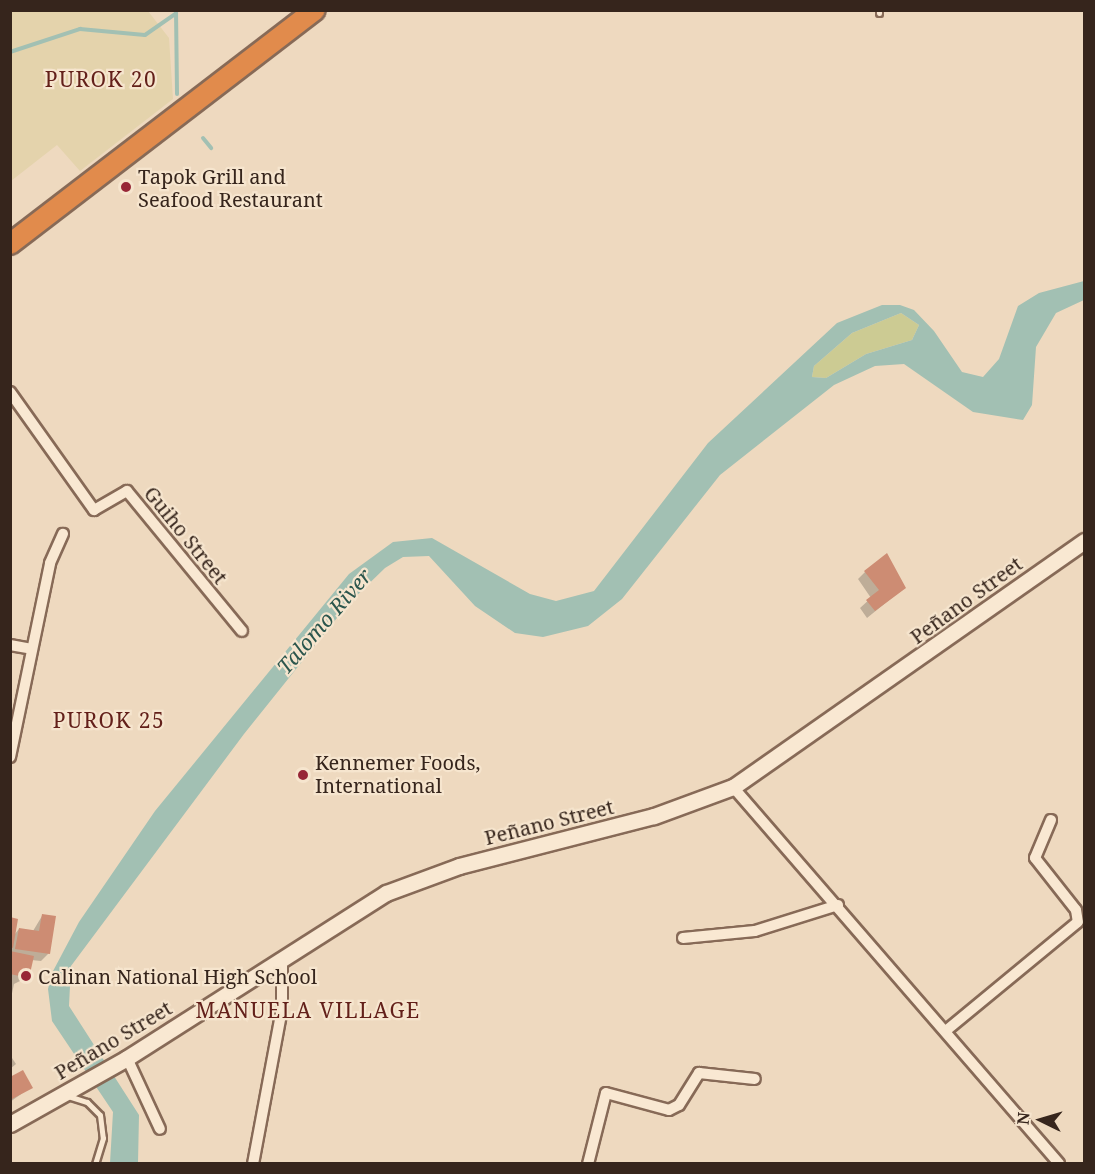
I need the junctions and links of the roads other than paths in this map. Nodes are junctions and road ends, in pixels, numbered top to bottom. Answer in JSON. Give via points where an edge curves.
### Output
{"nodes":[{"id":1,"x":315,"y":10,"type":"edge"},
{"id":2,"x":10,"y":244,"type":"edge"},
{"id":3,"x":10,"y":392,"type":"edge"},
{"id":4,"x":63,"y":534,"type":"dead end"},
{"id":5,"x":1084,"y":541,"type":"edge"},
{"id":6,"x":242,"y":632,"type":"dead end"},
{"id":7,"x":10,"y":645,"type":"edge"},
{"id":8,"x":32,"y":649,"type":"junction"},
{"id":9,"x":10,"y":757,"type":"edge"},
{"id":10,"x":733,"y":787,"type":"junction"},
{"id":11,"x":1051,"y":820,"type":"dead end"},
{"id":12,"x":838,"y":905,"type":"junction"},
{"id":13,"x":1081,"y":923,"type":"edge"},
{"id":14,"x":683,"y":938,"type":"dead end"},
{"id":15,"x":282,"y":959,"type":"junction"},
{"id":16,"x":948,"y":1029,"type":"junction"},
{"id":17,"x":120,"y":1062,"type":"junction"},
{"id":18,"x":755,"y":1079,"type":"dead end"},
{"id":19,"x":63,"y":1094,"type":"junction"},
{"id":20,"x":10,"y":1124,"type":"edge"},
{"id":21,"x":160,"y":1129,"type":"dead end"},
{"id":22,"x":95,"y":1164,"type":"edge"},
{"id":23,"x":253,"y":1164,"type":"edge"},
{"id":24,"x":588,"y":1164,"type":"edge"},
{"id":25,"x":1059,"y":1164,"type":"edge"}],
"edges":[{"from":1,"to":2,"type":"highway"},
{"from":3,"to":6,"type":"street","name":"Guiho Street","via":[[94,510],[127,491]]},
{"from":4,"to":8,"type":"street","via":[[53,553]]},
{"from":5,"to":10,"type":"street","name":"Peñano Street"},
{"from":7,"to":8,"type":"street"},
{"from":8,"to":9,"type":"street"},
{"from":10,"to":12,"type":"street"},
{"from":10,"to":15,"type":"street","name":"Peñano Street","via":[[654,816],[419,878]]},
{"from":11,"to":13,"type":"street","via":[[1035,858],[1076,910]]},
{"from":12,"to":14,"type":"street","via":[[755,931]]},
{"from":12,"to":16,"type":"street"},
{"from":13,"to":16,"type":"street"},
{"from":15,"to":17,"type":"street","name":"Peñano Street"},
{"from":15,"to":23,"type":"street","via":[[282,1009]]},
{"from":16,"to":25,"type":"street"},
{"from":17,"to":19,"type":"street","name":"Peñano Street"},
{"from":17,"to":21,"type":"street"},
{"from":18,"to":24,"type":"street","via":[[699,1073],[679,1105],[669,1110],[606,1093]]},
{"from":19,"to":20,"type":"street","name":"Peñano Street"},
{"from":19,"to":22,"type":"lane","via":[[87,1102],[100,1115],[103,1138]]}]}
